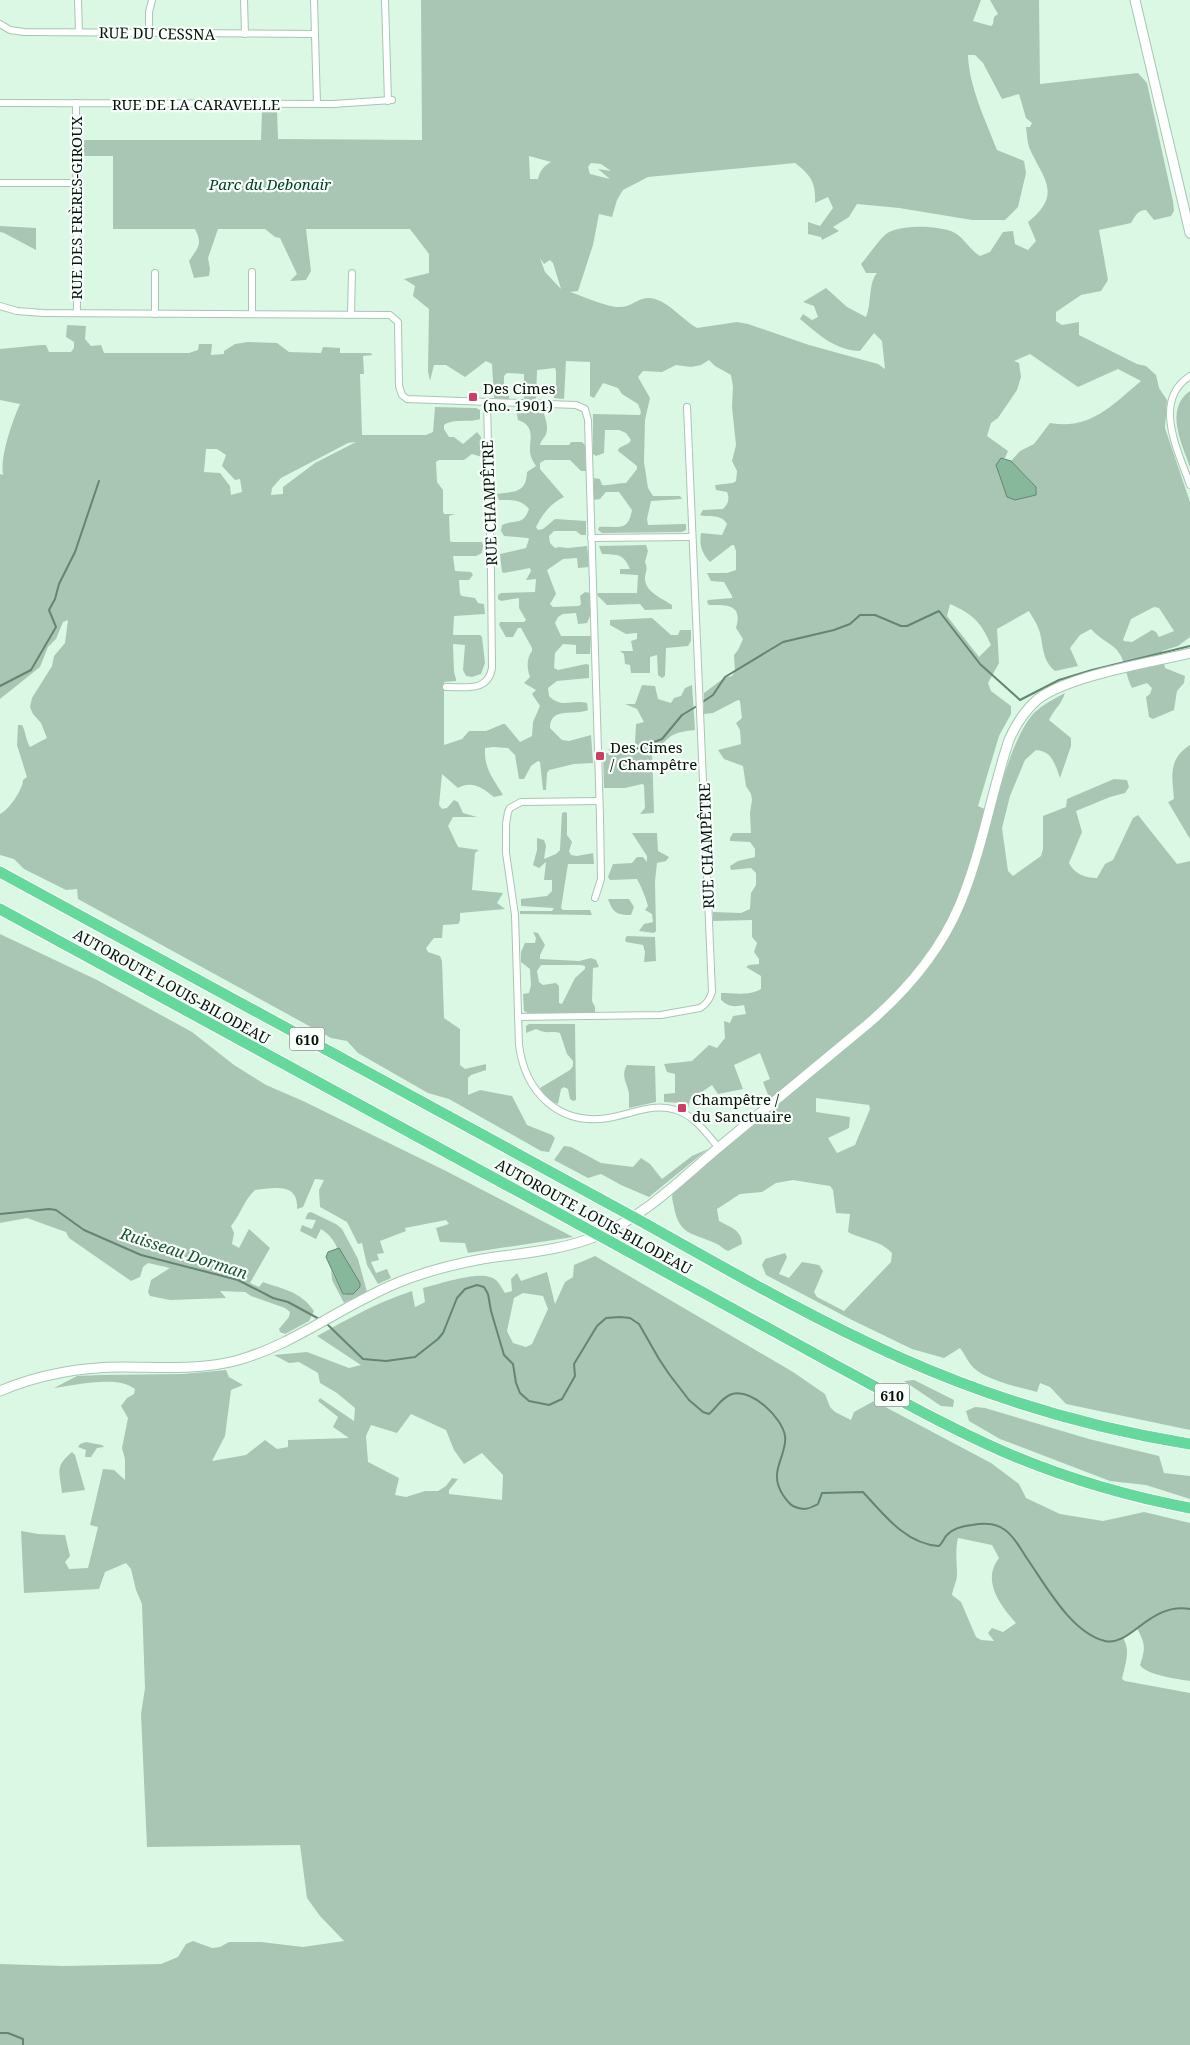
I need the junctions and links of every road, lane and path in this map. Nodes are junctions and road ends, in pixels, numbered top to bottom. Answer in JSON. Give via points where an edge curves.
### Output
{"nodes":[{"id":1,"x":78,"y":0,"type":"edge"},
{"id":2,"x":152,"y":0,"type":"edge"},
{"id":3,"x":244,"y":0,"type":"edge"},
{"id":4,"x":314,"y":0,"type":"edge"},
{"id":5,"x":385,"y":0,"type":"edge"},
{"id":6,"x":1135,"y":0,"type":"edge"},
{"id":7,"x":0,"y":24,"type":"edge"},
{"id":8,"x":79,"y":32,"type":"junction"},
{"id":9,"x":149,"y":33,"type":"junction"},
{"id":10,"x":245,"y":34,"type":"junction"},
{"id":11,"x":315,"y":34,"type":"junction"},
{"id":12,"x":0,"y":103,"type":"edge"},
{"id":13,"x":76,"y":103,"type":"junction"},
{"id":14,"x":317,"y":104,"type":"junction"},
{"id":15,"x":0,"y":183,"type":"edge"},
{"id":16,"x":76,"y":183,"type":"junction"},
{"id":17,"x":1190,"y":233,"type":"edge"},
{"id":18,"x":252,"y":272,"type":"dead end"},
{"id":19,"x":155,"y":273,"type":"dead end"},
{"id":20,"x":352,"y":273,"type":"dead end"},
{"id":21,"x":0,"y":306,"type":"edge"},
{"id":22,"x":76,"y":313,"type":"junction"},
{"id":23,"x":155,"y":314,"type":"junction"},
{"id":24,"x":252,"y":314,"type":"junction"},
{"id":25,"x":351,"y":314,"type":"junction"},
{"id":26,"x":1190,"y":376,"type":"edge"},
{"id":27,"x":487,"y":402,"type":"junction"},
{"id":28,"x":687,"y":407,"type":"dead end"},
{"id":29,"x":1190,"y":485,"type":"edge"},
{"id":30,"x":692,"y":537,"type":"junction"},
{"id":31,"x":591,"y":538,"type":"junction"},
{"id":32,"x":1190,"y":653,"type":"edge"},
{"id":33,"x":446,"y":687,"type":"dead end"},
{"id":34,"x":599,"y":801,"type":"junction"},
{"id":35,"x":0,"y":872,"type":"edge"},
{"id":36,"x":595,"y":898,"type":"dead end"},
{"id":37,"x":0,"y":909,"type":"edge"},
{"id":38,"x":518,"y":1017,"type":"junction"},
{"id":39,"x":718,"y":1148,"type":"junction"},
{"id":40,"x":0,"y":1390,"type":"edge"},
{"id":41,"x":1190,"y":1444,"type":"edge"},
{"id":42,"x":1190,"y":1508,"type":"edge"}],
"edges":[{"from":1,"to":8,"type":"street"},
{"from":2,"to":9,"type":"street"},
{"from":3,"to":10,"type":"street"},
{"from":4,"to":11,"type":"street"},
{"from":5,"to":14,"type":"street","name":"RUE DE LA CARAVELLE","via":[[390,100]]},
{"from":6,"to":17,"type":"street"},
{"from":7,"to":8,"type":"street","name":"RUE DU CESSNA","via":[[17,31]]},
{"from":8,"to":9,"type":"street","name":"RUE DU CESSNA"},
{"from":9,"to":10,"type":"street","name":"RUE DU CESSNA"},
{"from":10,"to":11,"type":"street","name":"RUE DU CESSNA"},
{"from":11,"to":14,"type":"street"},
{"from":12,"to":13,"type":"street","name":"RUE DE LA CARAVELLE"},
{"from":13,"to":14,"type":"street","name":"RUE DE LA CARAVELLE"},
{"from":13,"to":16,"type":"street","name":"RUE DES FRÈRES-GIROUX"},
{"from":15,"to":16,"type":"street"},
{"from":16,"to":22,"type":"street","name":"RUE DES FRÈRES-GIROUX"},
{"from":18,"to":24,"type":"street"},
{"from":19,"to":23,"type":"street"},
{"from":20,"to":25,"type":"street"},
{"from":21,"to":22,"type":"street","via":[[30,313]]},
{"from":22,"to":23,"type":"street"},
{"from":23,"to":24,"type":"street"},
{"from":24,"to":25,"type":"street"},
{"from":25,"to":27,"type":"street","via":[[390,315],[398,322],[399,386],[402,395],[413,400]]},
{"from":26,"to":29,"type":"street","via":[[1175,390],[1170,413],[1174,437]]},
{"from":27,"to":31,"type":"street","via":[[576,405],[585,409]]},
{"from":27,"to":33,"type":"street","name":"RUE CHAMPÊTRE","via":[[492,668],[489,679],[482,685]]},
{"from":28,"to":30,"type":"street","name":"RUE CHAMPÊTRE"},
{"from":30,"to":31,"type":"street"},
{"from":30,"to":38,"type":"street","name":"RUE CHAMPÊTRE","via":[[710,997],[700,1008],[661,1015]]},
{"from":31,"to":34,"type":"street"},
{"from":32,"to":39,"type":"street","via":[[1067,684],[1046,694],[1026,711],[1009,740],[963,898],[926,964],[883,1011]]},
{"from":34,"to":36,"type":"street","via":[[600,879]]},
{"from":34,"to":38,"type":"street","via":[[521,802],[508,812],[506,847],[515,908]]},
{"from":35,"to":41,"type":"highway","name":"AUTOROUTE LOUIS-BILODEAU","number":"610","bridge":true,"via":[[838,1328],[942,1375],[1003,1398],[1124,1432]]},
{"from":37,"to":42,"type":"highway","name":"AUTOROUTE LOUIS-BILODEAU","number":"610","bridge":true,"via":[[908,1404],[1041,1467],[1091,1484]]},
{"from":38,"to":39,"type":"street","via":[[520,1051],[526,1074],[552,1106],[591,1120],[651,1107],[675,1109],[691,1118]]},
{"from":39,"to":40,"type":"street","via":[[645,1209],[603,1234],[563,1247],[478,1260],[424,1273],[382,1289],[266,1349],[229,1362],[190,1367],[74,1370],[26,1380]]}]}
